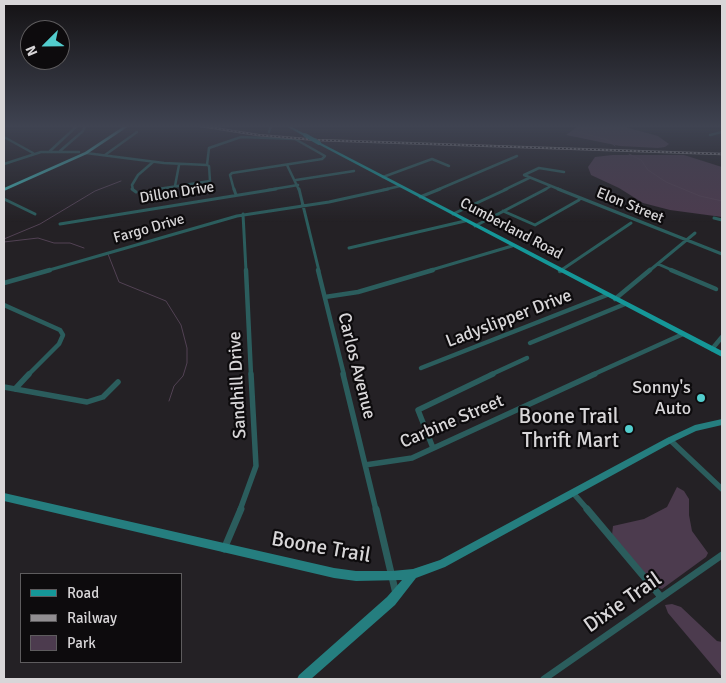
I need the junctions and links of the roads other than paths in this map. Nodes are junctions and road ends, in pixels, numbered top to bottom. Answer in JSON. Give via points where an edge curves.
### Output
{"nodes":[{"id":1,"x":20,"y":158,"type":"edge"},
{"id":2,"x":67,"y":158,"type":"edge"},
{"id":3,"x":70,"y":158,"type":"edge"},
{"id":4,"x":74,"y":158,"type":"edge"},
{"id":5,"x":125,"y":158,"type":"edge"},
{"id":6,"x":208,"y":158,"type":"edge"},
{"id":7,"x":325,"y":158,"type":"edge"},
{"id":8,"x":347,"y":158,"type":"edge"},
{"id":9,"x":513,"y":158,"type":"edge"},
{"id":10,"x":153,"y":162,"type":"junction"},
{"id":11,"x":4,"y":164,"type":"edge"},
{"id":12,"x":59,"y":165,"type":"junction"},
{"id":13,"x":179,"y":165,"type":"junction"},
{"id":14,"x":287,"y":165,"type":"junction"},
{"id":15,"x":207,"y":166,"type":"junction"},
{"id":16,"x":449,"y":166,"type":"dead end"},
{"id":17,"x":354,"y":171,"type":"dead end"},
{"id":18,"x":564,"y":172,"type":"dead end"},
{"id":19,"x":383,"y":177,"type":"junction"},
{"id":20,"x":529,"y":178,"type":"junction"},
{"id":21,"x":297,"y":182,"type":"junction"},
{"id":22,"x":175,"y":186,"type":"junction"},
{"id":23,"x":400,"y":186,"type":"junction"},
{"id":24,"x":551,"y":186,"type":"junction"},
{"id":25,"x":4,"y":188,"type":"edge"},
{"id":26,"x":151,"y":190,"type":"dead end"},
{"id":27,"x":136,"y":192,"type":"dead end"},
{"id":28,"x":236,"y":195,"type":"junction"},
{"id":29,"x":420,"y":197,"type":"junction"},
{"id":30,"x":4,"y":199,"type":"edge"},
{"id":31,"x":579,"y":200,"type":"dead end"},
{"id":32,"x":303,"y":206,"type":"junction"},
{"id":33,"x":503,"y":211,"type":"junction"},
{"id":34,"x":35,"y":214,"type":"dead end"},
{"id":35,"x":243,"y":214,"type":"junction"},
{"id":36,"x":453,"y":214,"type":"junction"},
{"id":37,"x":714,"y":218,"type":"dead end"},
{"id":38,"x":465,"y":220,"type":"junction"},
{"id":39,"x":722,"y":220,"type":"edge"},
{"id":40,"x":631,"y":223,"type":"dead end"},
{"id":41,"x":60,"y":224,"type":"dead end"},
{"id":42,"x":474,"y":226,"type":"junction"},
{"id":43,"x":695,"y":233,"type":"dead end"},
{"id":44,"x":686,"y":240,"type":"junction"},
{"id":45,"x":512,"y":246,"type":"junction"},
{"id":46,"x":349,"y":248,"type":"dead end"},
{"id":47,"x":722,"y":254,"type":"edge"},
{"id":48,"x":658,"y":264,"type":"junction"},
{"id":49,"x":560,"y":271,"type":"junction"},
{"id":50,"x":4,"y":283,"type":"edge"},
{"id":51,"x":716,"y":289,"type":"dead end"},
{"id":52,"x":607,"y":295,"type":"junction"},
{"id":53,"x":325,"y":297,"type":"junction"},
{"id":54,"x":615,"y":299,"type":"junction"},
{"id":55,"x":625,"y":304,"type":"junction"},
{"id":56,"x":4,"y":305,"type":"edge"},
{"id":57,"x":683,"y":334,"type":"junction"},
{"id":58,"x":722,"y":337,"type":"edge"},
{"id":59,"x":530,"y":342,"type":"dead end"},
{"id":60,"x":712,"y":349,"type":"junction"},
{"id":61,"x":722,"y":354,"type":"edge"},
{"id":62,"x":527,"y":358,"type":"dead end"},
{"id":63,"x":421,"y":368,"type":"dead end"},
{"id":64,"x":118,"y":382,"type":"dead end"},
{"id":65,"x":4,"y":386,"type":"edge"},
{"id":66,"x":15,"y":389,"type":"junction"},
{"id":67,"x":722,"y":422,"type":"edge"},
{"id":68,"x":670,"y":440,"type":"junction"},
{"id":69,"x":433,"y":448,"type":"junction"},
{"id":70,"x":366,"y":465,"type":"junction"},
{"id":71,"x":722,"y":489,"type":"edge"},
{"id":72,"x":574,"y":494,"type":"junction"},
{"id":73,"x":4,"y":497,"type":"edge"},
{"id":74,"x":224,"y":548,"type":"junction"},
{"id":75,"x":722,"y":555,"type":"edge"},
{"id":76,"x":413,"y":574,"type":"junction"},
{"id":77,"x":392,"y":576,"type":"junction"},
{"id":78,"x":396,"y":595,"type":"junction"},
{"id":79,"x":661,"y":597,"type":"junction"},
{"id":80,"x":303,"y":679,"type":"edge"},
{"id":81,"x":544,"y":679,"type":"edge"}],
"edges":[{"from":1,"to":11,"type":"street"},
{"from":2,"to":25,"type":"highway"},
{"from":3,"to":12,"type":"highway"},
{"from":4,"to":12,"type":"highway"},
{"from":5,"to":10,"type":"street"},
{"from":6,"to":15,"type":"street"},
{"from":7,"to":14,"type":"street"},
{"from":8,"to":19,"type":"main road","name":"Cumberland Road","bridge":true},
{"from":9,"to":29,"type":"street"},
{"from":10,"to":13,"type":"street"},
{"from":10,"to":27,"type":"street","via":[[132,185]]},
{"from":12,"to":25,"type":"highway"},
{"from":13,"to":15,"type":"street"},
{"from":13,"to":22,"type":"street"},
{"from":14,"to":21,"type":"street","name":"Carlos Avenue"},
{"from":14,"to":28,"type":"street","via":[[232,173]]},
{"from":15,"to":22,"type":"street","via":[[211,180]]},
{"from":16,"to":19,"type":"street","via":[[432,159]]},
{"from":17,"to":21,"type":"street","name":"Dillon Drive"},
{"from":18,"to":20,"type":"street","via":[[539,168],[524,175]]},
{"from":19,"to":23,"type":"main road","name":"Cumberland Road"},
{"from":20,"to":24,"type":"street","name":"Elon Street"},
{"from":20,"to":36,"type":"street"},
{"from":21,"to":28,"type":"street","name":"Dillon Drive"},
{"from":21,"to":32,"type":"street","name":"Carlos Avenue"},
{"from":22,"to":26,"type":"street"},
{"from":23,"to":29,"type":"main road","name":"Cumberland Road"},
{"from":23,"to":32,"type":"street","name":"Fargo Drive"},
{"from":24,"to":33,"type":"street"},
{"from":24,"to":44,"type":"street","name":"Elon Street"},
{"from":28,"to":41,"type":"street","name":"Dillon Drive"},
{"from":29,"to":36,"type":"main road","name":"Cumberland Road"},
{"from":30,"to":34,"type":"street"},
{"from":31,"to":33,"type":"street","via":[[535,225]]},
{"from":32,"to":35,"type":"street","name":"Fargo Drive"},
{"from":32,"to":53,"type":"street","name":"Carlos Avenue"},
{"from":33,"to":42,"type":"street"},
{"from":35,"to":50,"type":"street","name":"Fargo Drive"},
{"from":35,"to":74,"type":"street","name":"Sandhill Drive","via":[[256,466]]},
{"from":36,"to":38,"type":"main road","name":"Cumberland Road"},
{"from":37,"to":39,"type":"street"},
{"from":38,"to":42,"type":"main road","name":"Cumberland Road"},
{"from":38,"to":46,"type":"street"},
{"from":40,"to":49,"type":"street"},
{"from":42,"to":45,"type":"main road","name":"Cumberland Road"},
{"from":43,"to":44,"type":"street"},
{"from":44,"to":47,"type":"street","name":"Elon Street"},
{"from":44,"to":48,"type":"street"},
{"from":45,"to":49,"type":"main road","name":"Cumberland Road"},
{"from":45,"to":53,"type":"street","via":[[358,292]]},
{"from":48,"to":51,"type":"street"},
{"from":48,"to":54,"type":"street"},
{"from":49,"to":52,"type":"main road","name":"Cumberland Road"},
{"from":52,"to":54,"type":"main road","name":"Cumberland Road"},
{"from":52,"to":63,"type":"street","name":"Ladyslipper Drive"},
{"from":53,"to":70,"type":"street","name":"Carlos Avenue"},
{"from":54,"to":55,"type":"main road","name":"Cumberland Road"},
{"from":55,"to":57,"type":"main road","name":"Cumberland Road"},
{"from":55,"to":59,"type":"street"},
{"from":56,"to":66,"type":"street","via":[[60,330],[63,335],[60,344]]},
{"from":57,"to":60,"type":"main road","name":"Cumberland Road"},
{"from":57,"to":69,"type":"street","name":"Carbine Street"},
{"from":58,"to":60,"type":"street"},
{"from":60,"to":61,"type":"main road","name":"Cumberland Road"},
{"from":62,"to":69,"type":"street","via":[[418,410]]},
{"from":64,"to":66,"type":"street","via":[[103,397],[87,402]]},
{"from":65,"to":66,"type":"street"},
{"from":67,"to":68,"type":"street","name":"Boone Trail","via":[[695,428]]},
{"from":68,"to":71,"type":"street"},
{"from":68,"to":72,"type":"street","name":"Boone Trail"},
{"from":69,"to":70,"type":"street","name":"Carbine Street","via":[[412,458]]},
{"from":70,"to":77,"type":"street","name":"Carlos Avenue"},
{"from":72,"to":76,"type":"street","name":"Boone Trail","via":[[462,555]]},
{"from":72,"to":79,"type":"street"},
{"from":73,"to":74,"type":"street","name":"Boone Trail"},
{"from":74,"to":77,"type":"street","name":"Boone Trail","via":[[334,573]]},
{"from":75,"to":79,"type":"street","name":"Dixie Trail"},
{"from":76,"to":77,"type":"street","name":"Boone Trail"},
{"from":76,"to":78,"type":"street"},
{"from":77,"to":78,"type":"street","name":"Carlos Avenue"},
{"from":78,"to":80,"type":"street"},
{"from":79,"to":81,"type":"street","name":"Dixie Trail"}]}
